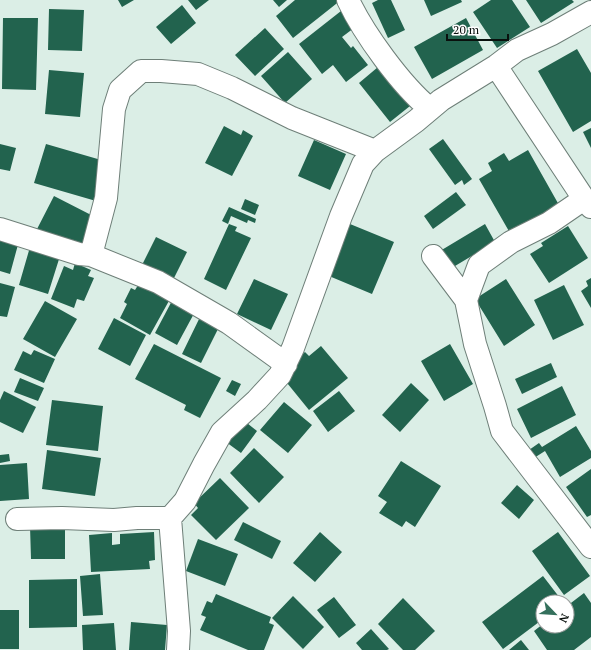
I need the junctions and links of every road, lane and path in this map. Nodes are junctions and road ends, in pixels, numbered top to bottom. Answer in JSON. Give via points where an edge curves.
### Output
{"nodes":[{"id":1,"x":348,"y":0,"type":"edge"},
{"id":2,"x":589,"y":0,"type":"edge"},
{"id":3,"x":591,"y":2,"type":"edge"},
{"id":4,"x":591,"y":12,"type":"edge"},
{"id":5,"x":496,"y":66,"type":"junction"},
{"id":6,"x":430,"y":108,"type":"junction"},
{"id":7,"x":375,"y":151,"type":"junction"},
{"id":8,"x":587,"y":203,"type":"edge"},
{"id":9,"x":0,"y":229,"type":"edge"},
{"id":10,"x":91,"y":255,"type":"junction"},
{"id":11,"x":433,"y":256,"type":"dead end"},
{"id":12,"x":466,"y":300,"type":"junction"},
{"id":13,"x":286,"y":364,"type":"junction"},
{"id":14,"x":170,"y":518,"type":"junction"},
{"id":15,"x":18,"y":519,"type":"dead end"},
{"id":16,"x":591,"y":547,"type":"edge"},
{"id":17,"x":178,"y":650,"type":"edge"}],
"edges":[{"from":1,"to":6,"type":"street","via":[[382,56],[416,96]]},
{"from":2,"to":3,"type":"street"},
{"from":4,"to":5,"type":"street","via":[[517,50]]},
{"from":5,"to":6,"type":"street"},
{"from":5,"to":8,"type":"street"},
{"from":6,"to":7,"type":"street"},
{"from":7,"to":10,"type":"street","via":[[292,118],[198,74],[141,71],[120,90],[114,109],[106,198]]},
{"from":7,"to":13,"type":"street","via":[[363,164],[355,181]]},
{"from":8,"to":12,"type":"street","via":[[510,242],[479,265]]},
{"from":9,"to":10,"type":"street","via":[[79,254]]},
{"from":10,"to":13,"type":"street","via":[[158,282],[229,323]]},
{"from":11,"to":12,"type":"street"},
{"from":12,"to":16,"type":"street","via":[[475,344],[502,431]]},
{"from":13,"to":14,"type":"street","via":[[280,375],[257,400],[222,432],[185,501]]},
{"from":14,"to":15,"type":"street"},
{"from":14,"to":17,"type":"street","via":[[179,631]]}]}
